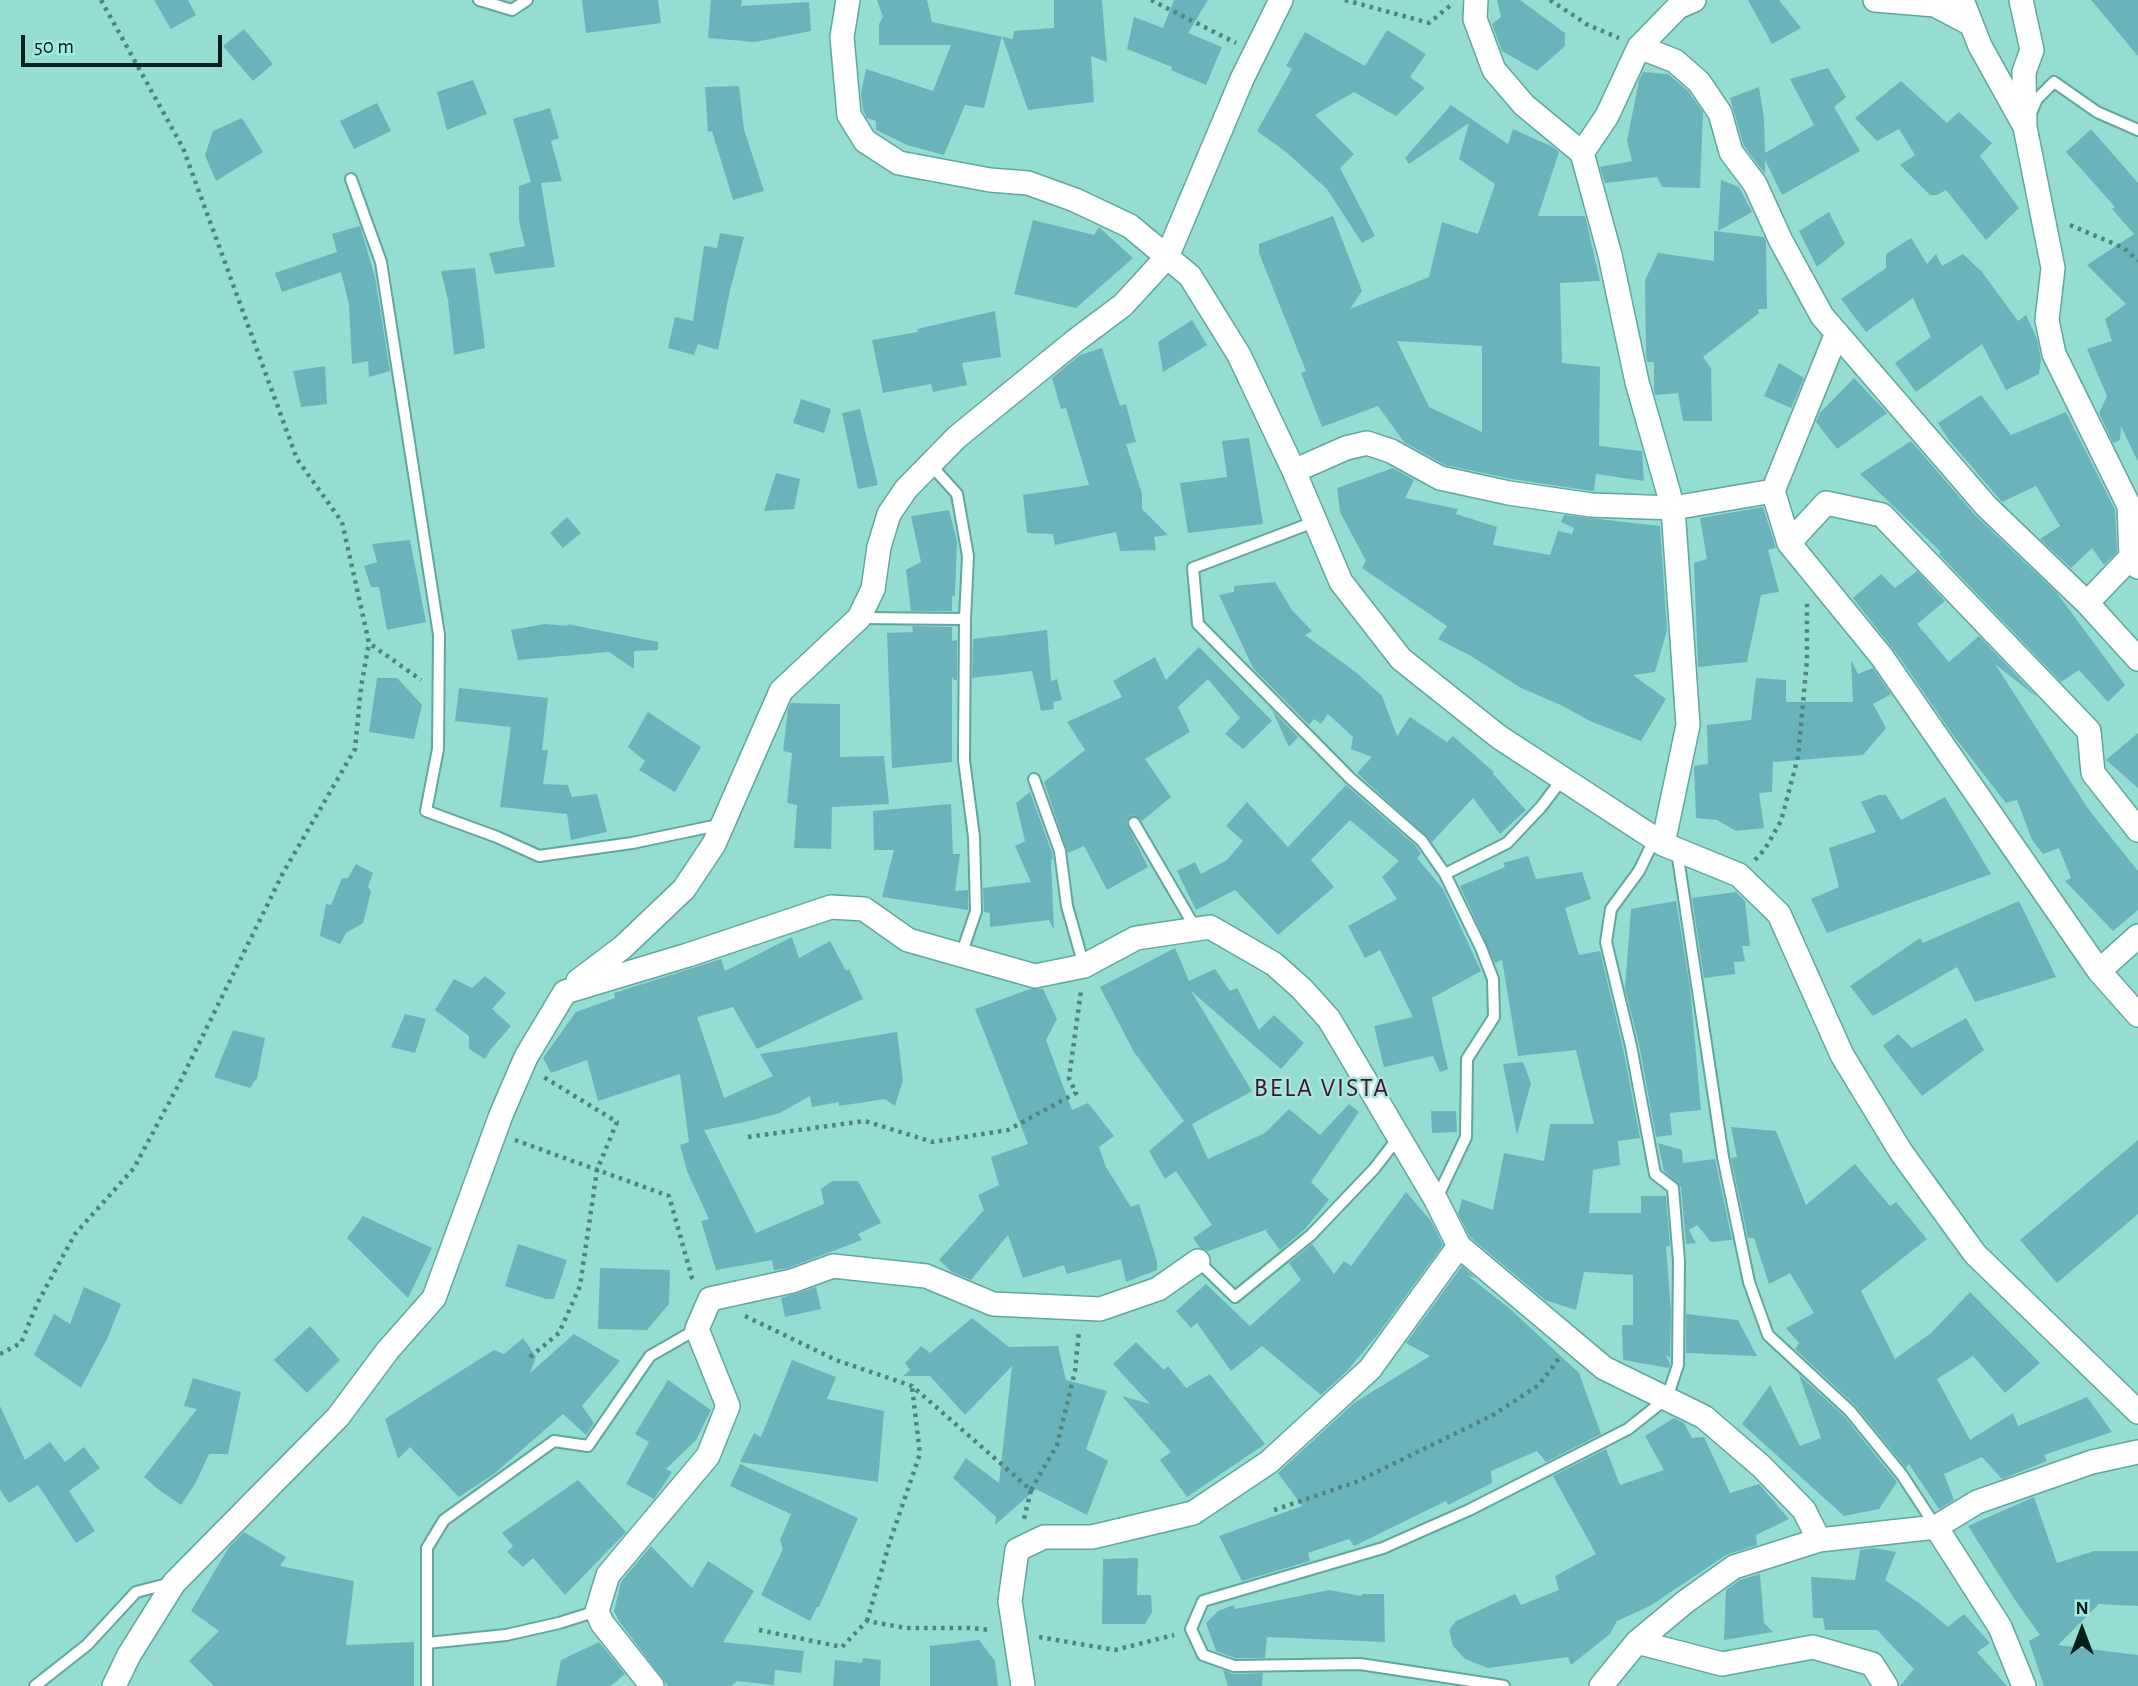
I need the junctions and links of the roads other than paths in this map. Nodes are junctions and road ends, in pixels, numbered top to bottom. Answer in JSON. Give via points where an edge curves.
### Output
{"nodes":[{"id":1,"x":479,"y":0,"type":"edge"},
{"id":2,"x":527,"y":0,"type":"edge"},
{"id":3,"x":848,"y":0,"type":"edge"},
{"id":4,"x":1281,"y":0,"type":"edge"},
{"id":5,"x":1476,"y":0,"type":"edge"},
{"id":6,"x":1694,"y":0,"type":"edge"},
{"id":7,"x":1875,"y":0,"type":"edge"},
{"id":8,"x":1962,"y":0,"type":"edge"},
{"id":9,"x":2021,"y":0,"type":"edge"},
{"id":10,"x":1971,"y":24,"type":"junction"},
{"id":11,"x":1639,"y":47,"type":"junction"},
{"id":12,"x":2025,"y":127,"type":"junction"},
{"id":13,"x":2138,"y":130,"type":"edge"},
{"id":14,"x":1582,"y":153,"type":"junction"},
{"id":15,"x":351,"y":179,"type":"dead end"},
{"id":16,"x":1167,"y":257,"type":"junction"},
{"id":17,"x":1837,"y":333,"type":"junction"},
{"id":18,"x":930,"y":464,"type":"junction"},
{"id":19,"x":1294,"y":471,"type":"junction"},
{"id":20,"x":1773,"y":491,"type":"junction"},
{"id":21,"x":1672,"y":508,"type":"junction"},
{"id":22,"x":1314,"y":522,"type":"junction"},
{"id":23,"x":1789,"y":543,"type":"junction"},
{"id":24,"x":2134,"y":562,"type":"edge"},
{"id":25,"x":2087,"y":603,"type":"junction"},
{"id":26,"x":859,"y":618,"type":"junction"},
{"id":27,"x":965,"y":619,"type":"junction"},
{"id":28,"x":2138,"y":659,"type":"edge"},
{"id":29,"x":1563,"y":778,"type":"junction"},
{"id":30,"x":1034,"y":779,"type":"dead end"},
{"id":31,"x":1133,"y":823,"type":"dead end"},
{"id":32,"x":723,"y":824,"type":"junction"},
{"id":33,"x":2138,"y":831,"type":"edge"},
{"id":34,"x":1665,"y":844,"type":"junction"},
{"id":35,"x":1445,"y":874,"type":"junction"},
{"id":36,"x":1196,"y":929,"type":"junction"},
{"id":37,"x":2138,"y":936,"type":"edge"},
{"id":38,"x":961,"y":956,"type":"junction"},
{"id":39,"x":1084,"y":966,"type":"junction"},
{"id":40,"x":2099,"y":971,"type":"junction"},
{"id":41,"x":565,"y":992,"type":"junction"},
{"id":42,"x":2138,"y":1015,"type":"edge"},
{"id":43,"x":1398,"y":1138,"type":"junction"},
{"id":44,"x":1436,"y":1200,"type":"junction"},
{"id":45,"x":1459,"y":1246,"type":"junction"},
{"id":46,"x":1198,"y":1261,"type":"joint"},
{"id":47,"x":697,"y":1329,"type":"junction"},
{"id":48,"x":1667,"y":1398,"type":"junction"},
{"id":49,"x":2138,"y":1412,"type":"edge"},
{"id":50,"x":2138,"y":1452,"type":"edge"},
{"id":51,"x":1936,"y":1527,"type":"junction"},
{"id":52,"x":1819,"y":1540,"type":"junction"},
{"id":53,"x":174,"y":1583,"type":"junction"},
{"id":54,"x":597,"y":1611,"type":"junction"},
{"id":55,"x":1637,"y":1642,"type":"junction"},
{"id":56,"x":427,"y":1643,"type":"junction"},
{"id":57,"x":35,"y":1686,"type":"edge"},
{"id":58,"x":114,"y":1686,"type":"edge"},
{"id":59,"x":427,"y":1686,"type":"edge"},
{"id":60,"x":652,"y":1686,"type":"edge"},
{"id":61,"x":1023,"y":1686,"type":"edge"},
{"id":62,"x":1504,"y":1686,"type":"edge"},
{"id":63,"x":1601,"y":1686,"type":"edge"},
{"id":64,"x":1886,"y":1686,"type":"edge"},
{"id":65,"x":2024,"y":1686,"type":"edge"}],
"edges":[{"from":1,"to":2,"type":"lane","via":[[512,10]]},
{"from":3,"to":16,"type":"street","via":[[842,37],[849,115],[865,141],[899,163],[1028,183],[1075,200],[1130,226]]},
{"from":4,"to":16,"type":"street","via":[[1242,79]]},
{"from":5,"to":14,"type":"street","via":[[1475,19],[1494,70],[1524,105]]},
{"from":6,"to":11,"type":"street","via":[[1678,7]]},
{"from":7,"to":10,"type":"street","via":[[1935,5]]},
{"from":8,"to":10,"type":"street"},
{"from":9,"to":12,"type":"street","via":[[2032,50],[2024,72]]},
{"from":10,"to":12,"type":"street"},
{"from":11,"to":14,"type":"street","via":[[1606,116]]},
{"from":11,"to":17,"type":"street","via":[[1675,61],[1699,82],[1720,113],[1731,152],[1755,184],[1822,316]]},
{"from":12,"to":13,"type":"lane","via":[[2037,99],[2054,82],[2097,112]]},
{"from":12,"to":24,"type":"street","via":[[2053,268],[2047,320],[2054,354],[2129,506]]},
{"from":14,"to":21,"type":"street"},
{"from":15,"to":32,"type":"lane","via":[[381,262],[439,635],[438,749],[426,811],[539,856]]},
{"from":16,"to":18,"type":"street","via":[[1123,305],[957,437]]},
{"from":16,"to":19,"type":"street","via":[[1191,276],[1239,355]]},
{"from":17,"to":20,"type":"street"},
{"from":17,"to":25,"type":"street","via":[[1986,506]]},
{"from":18,"to":26,"type":"street","via":[[889,514],[873,589]]},
{"from":18,"to":27,"type":"lane","via":[[957,494],[968,556]]},
{"from":19,"to":21,"type":"street","via":[[1367,443],[1440,478],[1509,493],[1591,505]]},
{"from":19,"to":22,"type":"street"},
{"from":20,"to":21,"type":"street"},
{"from":20,"to":23,"type":"street"},
{"from":21,"to":34,"type":"street","via":[[1688,725]]},
{"from":22,"to":29,"type":"street","via":[[1340,582],[1401,659],[1499,737]]},
{"from":22,"to":35,"type":"lane","via":[[1194,568],[1198,624],[1350,778],[1422,841]]},
{"from":23,"to":33,"type":"street","via":[[1826,503],[1882,515],[2089,731],[2093,773]]},
{"from":23,"to":40,"type":"street","via":[[1882,657]]},
{"from":24,"to":25,"type":"street"},
{"from":25,"to":28,"type":"street"},
{"from":26,"to":27,"type":"lane"},
{"from":26,"to":32,"type":"street","via":[[781,691]]},
{"from":27,"to":38,"type":"lane","via":[[964,760],[974,837],[976,911]]},
{"from":29,"to":34,"type":"street"},
{"from":29,"to":35,"type":"lane","via":[[1507,843]]},
{"from":30,"to":39,"type":"lane","via":[[1060,851],[1067,906]]},
{"from":31,"to":36,"type":"lane"},
{"from":32,"to":41,"type":"street","via":[[684,889],[623,947]]},
{"from":34,"to":48,"type":"lane","via":[[1611,909],[1606,942],[1655,1174],[1673,1188],[1679,1261],[1678,1365]]},
{"from":34,"to":49,"type":"street","via":[[1739,875],[1779,914],[1842,1055],[1901,1152],[1975,1254]]},
{"from":34,"to":51,"type":"lane","via":[[1749,1282],[1768,1335],[1850,1411],[1902,1475]]},
{"from":35,"to":44,"type":"lane","via":[[1493,979],[1494,1017],[1467,1059],[1466,1137]]},
{"from":36,"to":39,"type":"street","via":[[1136,938]]},
{"from":36,"to":43,"type":"street","via":[[1210,927],[1274,964],[1302,989],[1329,1019]]},
{"from":37,"to":40,"type":"street"},
{"from":38,"to":39,"type":"street","via":[[1035,976]]},
{"from":38,"to":41,"type":"street","via":[[908,940],[864,909],[831,907]]},
{"from":40,"to":42,"type":"street"},
{"from":41,"to":53,"type":"street","via":[[523,1065],[434,1298],[338,1417]]},
{"from":43,"to":44,"type":"street"},
{"from":43,"to":46,"type":"lane","via":[[1311,1235],[1235,1297]]},
{"from":44,"to":45,"type":"street"},
{"from":45,"to":48,"type":"street","via":[[1604,1368]]},
{"from":45,"to":61,"type":"street","via":[[1370,1369],[1269,1462],[1193,1513],[1092,1537],[1044,1536],[1017,1550],[1010,1601]]},
{"from":46,"to":47,"type":"street","via":[[1158,1289],[1100,1309],[993,1304],[926,1276],[833,1266],[792,1281],[710,1299]]},
{"from":47,"to":54,"type":"street","via":[[728,1406],[708,1456],[608,1575]]},
{"from":47,"to":56,"type":"lane","via":[[650,1356],[588,1447],[554,1441],[444,1520],[427,1548]]},
{"from":48,"to":52,"type":"street","via":[[1704,1417],[1761,1466],[1804,1510]]},
{"from":48,"to":62,"type":"lane","via":[[1628,1429],[1383,1548],[1203,1601],[1191,1629],[1203,1655],[1234,1665],[1360,1664]]},
{"from":50,"to":51,"type":"street","via":[[2092,1462],[1976,1502]]},
{"from":51,"to":52,"type":"street"},
{"from":51,"to":65,"type":"street","via":[[2000,1626]]},
{"from":52,"to":55,"type":"street","via":[[1734,1567]]},
{"from":53,"to":57,"type":"lane","via":[[136,1592],[88,1645]]},
{"from":53,"to":58,"type":"street"},
{"from":54,"to":56,"type":"lane","via":[[506,1635]]},
{"from":54,"to":60,"type":"street"},
{"from":55,"to":63,"type":"street"},
{"from":55,"to":64,"type":"street","via":[[1722,1664],[1813,1647],[1872,1664]]},
{"from":56,"to":59,"type":"lane"}]}
